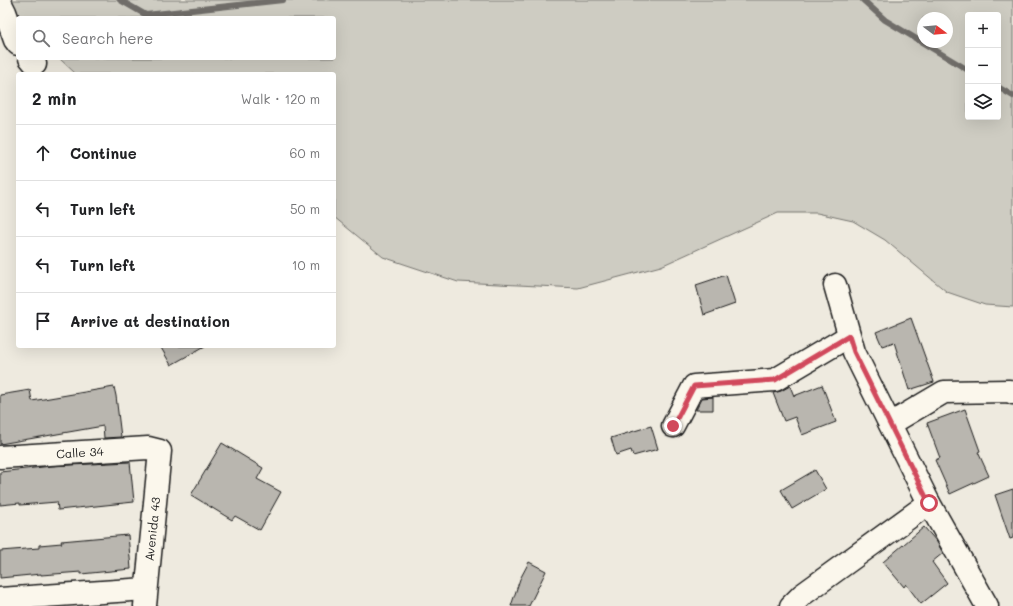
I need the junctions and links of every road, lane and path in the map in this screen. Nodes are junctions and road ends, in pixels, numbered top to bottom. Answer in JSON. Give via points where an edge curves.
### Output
{"nodes":[{"id":1,"x":0,"y":2,"type":"edge"},
{"id":2,"x":16,"y":41,"type":"edge"},
{"id":3,"x":835,"y":285,"type":"dead end"},
{"id":4,"x":849,"y":336,"type":"junction"},
{"id":5,"x":1013,"y":393,"type":"edge"},
{"id":6,"x":890,"y":424,"type":"junction"},
{"id":7,"x":673,"y":426,"type":"dead end"},
{"id":8,"x":160,"y":451,"type":"joint"},
{"id":9,"x":0,"y":457,"type":"edge"},
{"id":10,"x":929,"y":503,"type":"junction"},
{"id":11,"x":145,"y":598,"type":"edge"},
{"id":12,"x":0,"y":599,"type":"edge"},
{"id":13,"x":790,"y":606,"type":"edge"},
{"id":14,"x":987,"y":606,"type":"edge"}],
"edges":[{"from":1,"to":2,"type":"street"},
{"from":3,"to":4,"type":"street"},
{"from":4,"to":6,"type":"street","via":[[854,352]]},
{"from":4,"to":7,"type":"street","via":[[775,380],[694,386]]},
{"from":5,"to":6,"type":"street","via":[[944,392]]},
{"from":6,"to":10,"type":"street"},
{"from":8,"to":9,"type":"street","name":"Calle 34","via":[[148,448]]},
{"from":8,"to":11,"type":"street","name":"Avenida 43"},
{"from":10,"to":13,"type":"street"},
{"from":10,"to":14,"type":"street"},
{"from":11,"to":12,"type":"street"}]}
